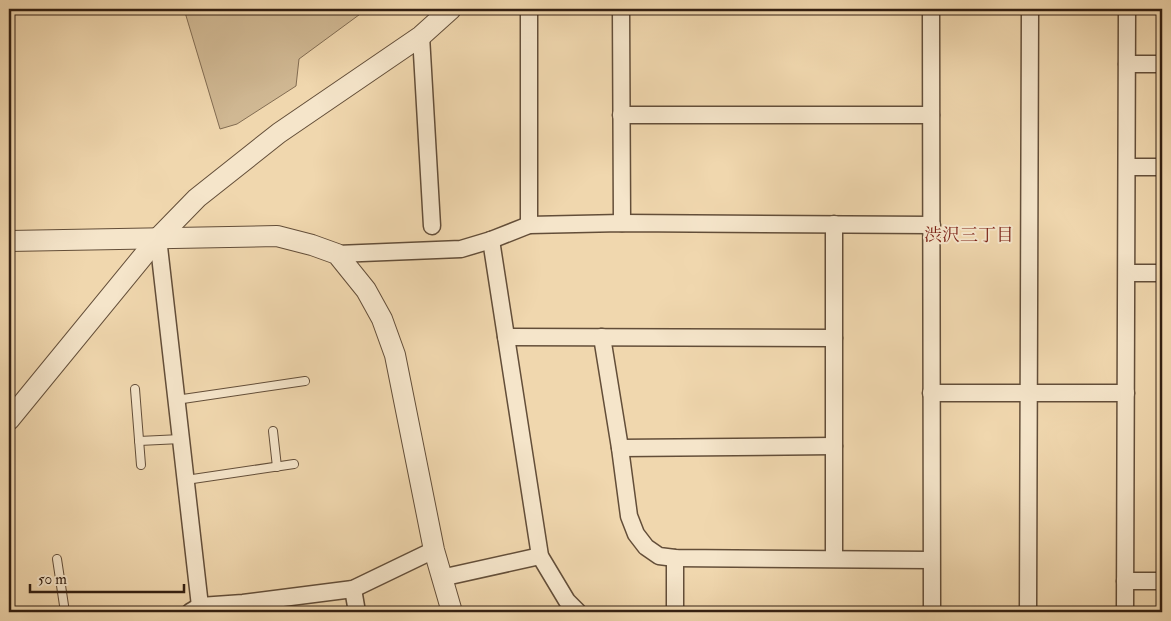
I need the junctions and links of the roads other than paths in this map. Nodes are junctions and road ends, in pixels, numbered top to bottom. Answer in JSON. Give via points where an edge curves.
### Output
{"nodes":[{"id":1,"x":451,"y":9,"type":"edge"},
{"id":2,"x":529,"y":9,"type":"edge"},
{"id":3,"x":622,"y":9,"type":"edge"},
{"id":4,"x":931,"y":9,"type":"edge"},
{"id":5,"x":1030,"y":9,"type":"edge"},
{"id":6,"x":1127,"y":9,"type":"edge"},
{"id":7,"x":421,"y":36,"type":"junction"},
{"id":8,"x":1127,"y":64,"type":"junction"},
{"id":9,"x":1162,"y":64,"type":"edge"},
{"id":10,"x":621,"y":115,"type":"junction"},
{"id":11,"x":931,"y":116,"type":"junction"},
{"id":12,"x":1127,"y":167,"type":"junction"},
{"id":13,"x":1162,"y":167,"type":"edge"},
{"id":14,"x":622,"y":223,"type":"junction"},
{"id":15,"x":834,"y":224,"type":"junction"},
{"id":16,"x":529,"y":225,"type":"junction"},
{"id":17,"x":932,"y":225,"type":"junction"},
{"id":18,"x":432,"y":226,"type":"dead end"},
{"id":19,"x":158,"y":238,"type":"junction"},
{"id":20,"x":492,"y":240,"type":"junction"},
{"id":21,"x":9,"y":241,"type":"edge"},
{"id":22,"x":337,"y":254,"type":"junction"},
{"id":23,"x":1127,"y":273,"type":"junction"},
{"id":24,"x":1162,"y":273,"type":"edge"},
{"id":25,"x":506,"y":337,"type":"junction"},
{"id":26,"x":602,"y":337,"type":"junction"},
{"id":27,"x":834,"y":338,"type":"junction"},
{"id":28,"x":305,"y":382,"type":"dead end"},
{"id":29,"x":135,"y":389,"type":"dead end"},
{"id":30,"x":931,"y":393,"type":"junction"},
{"id":31,"x":1029,"y":393,"type":"junction"},
{"id":32,"x":1126,"y":393,"type":"junction"},
{"id":33,"x":176,"y":400,"type":"junction"},
{"id":34,"x":9,"y":420,"type":"edge"},
{"id":35,"x":273,"y":431,"type":"dead end"},
{"id":36,"x":181,"y":439,"type":"junction"},
{"id":37,"x":139,"y":441,"type":"junction"},
{"id":38,"x":834,"y":446,"type":"junction"},
{"id":39,"x":620,"y":448,"type":"junction"},
{"id":40,"x":294,"y":464,"type":"dead end"},
{"id":41,"x":141,"y":465,"type":"dead end"},
{"id":42,"x":276,"y":467,"type":"junction"},
{"id":43,"x":186,"y":480,"type":"junction"},
{"id":44,"x":434,"y":550,"type":"junction"},
{"id":45,"x":540,"y":556,"type":"junction"},
{"id":46,"x":675,"y":558,"type":"junction"},
{"id":47,"x":834,"y":558,"type":"junction"},
{"id":48,"x":57,"y":559,"type":"dead end"},
{"id":49,"x":932,"y":560,"type":"junction"},
{"id":50,"x":441,"y":578,"type":"junction"},
{"id":51,"x":1125,"y":581,"type":"junction"},
{"id":52,"x":1162,"y":581,"type":"edge"},
{"id":53,"x":353,"y":589,"type":"junction"},
{"id":54,"x":195,"y":609,"type":"edge"},
{"id":55,"x":65,"y":612,"type":"edge"},
{"id":56,"x":357,"y":612,"type":"edge"},
{"id":57,"x":452,"y":612,"type":"edge"},
{"id":58,"x":578,"y":612,"type":"edge"},
{"id":59,"x":675,"y":612,"type":"edge"},
{"id":60,"x":932,"y":612,"type":"edge"},
{"id":61,"x":1028,"y":612,"type":"edge"},
{"id":62,"x":1125,"y":612,"type":"edge"}],
"edges":[{"from":1,"to":7,"type":"street"},
{"from":2,"to":16,"type":"street"},
{"from":3,"to":10,"type":"street"},
{"from":4,"to":11,"type":"street"},
{"from":5,"to":31,"type":"street"},
{"from":6,"to":8,"type":"street"},
{"from":7,"to":18,"type":"street"},
{"from":7,"to":19,"type":"street","via":[[279,133],[196,198]]},
{"from":8,"to":9,"type":"street"},
{"from":8,"to":12,"type":"street"},
{"from":10,"to":11,"type":"street"},
{"from":10,"to":14,"type":"street"},
{"from":11,"to":17,"type":"street"},
{"from":12,"to":13,"type":"street"},
{"from":12,"to":23,"type":"street"},
{"from":14,"to":15,"type":"street"},
{"from":14,"to":16,"type":"street"},
{"from":15,"to":17,"type":"street"},
{"from":15,"to":27,"type":"street"},
{"from":16,"to":20,"type":"street"},
{"from":17,"to":30,"type":"street"},
{"from":19,"to":21,"type":"street"},
{"from":19,"to":22,"type":"street","via":[[277,236]]},
{"from":19,"to":33,"type":"street"},
{"from":19,"to":34,"type":"street"},
{"from":20,"to":22,"type":"street","via":[[461,249]]},
{"from":20,"to":25,"type":"street"},
{"from":22,"to":44,"type":"street","via":[[366,290],[382,319],[395,355]]},
{"from":23,"to":24,"type":"street"},
{"from":23,"to":32,"type":"street"},
{"from":25,"to":26,"type":"street"},
{"from":25,"to":45,"type":"street"},
{"from":26,"to":27,"type":"street"},
{"from":26,"to":39,"type":"street"},
{"from":27,"to":38,"type":"street"},
{"from":28,"to":33,"type":"lane"},
{"from":29,"to":37,"type":"lane"},
{"from":30,"to":31,"type":"street"},
{"from":30,"to":49,"type":"street"},
{"from":31,"to":32,"type":"street"},
{"from":31,"to":61,"type":"street"},
{"from":32,"to":51,"type":"street"},
{"from":33,"to":36,"type":"street"},
{"from":35,"to":42,"type":"lane"},
{"from":36,"to":37,"type":"lane"},
{"from":36,"to":43,"type":"street"},
{"from":37,"to":41,"type":"lane"},
{"from":38,"to":39,"type":"street"},
{"from":38,"to":47,"type":"street"},
{"from":39,"to":46,"type":"street","via":[[629,516],[636,534],[659,556]]},
{"from":40,"to":42,"type":"lane"},
{"from":42,"to":43,"type":"lane"},
{"from":43,"to":54,"type":"street"},
{"from":44,"to":50,"type":"street"},
{"from":44,"to":53,"type":"street"},
{"from":45,"to":50,"type":"street"},
{"from":45,"to":58,"type":"street","via":[[567,601]]},
{"from":46,"to":47,"type":"street"},
{"from":46,"to":59,"type":"street"},
{"from":47,"to":49,"type":"street"},
{"from":48,"to":55,"type":"lane"},
{"from":49,"to":60,"type":"street"},
{"from":50,"to":57,"type":"street"},
{"from":51,"to":52,"type":"street"},
{"from":51,"to":62,"type":"street"},
{"from":53,"to":54,"type":"street"},
{"from":53,"to":56,"type":"street"}]}
